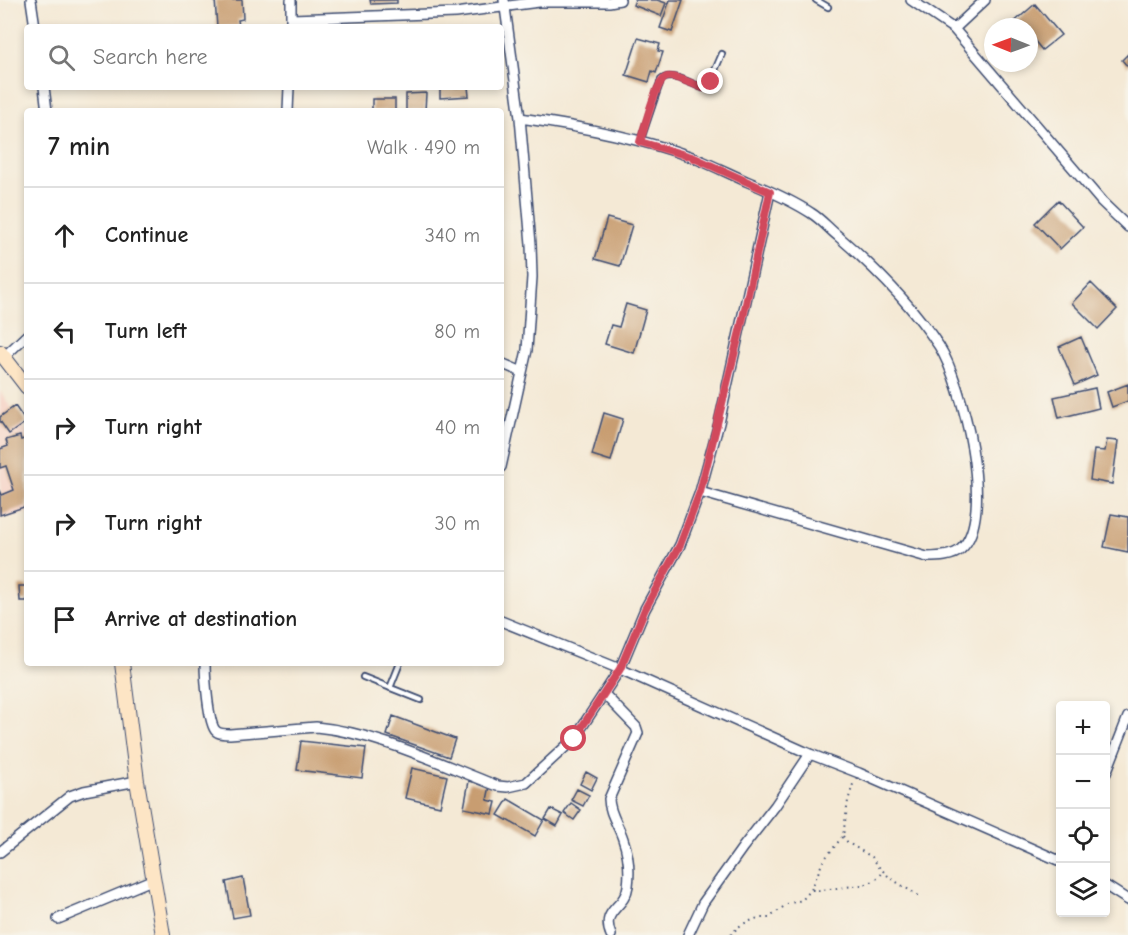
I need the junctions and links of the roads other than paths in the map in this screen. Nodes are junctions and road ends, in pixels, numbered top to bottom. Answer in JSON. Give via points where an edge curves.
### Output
{"nodes":[{"id":1,"x":31,"y":0,"type":"edge"},
{"id":2,"x":291,"y":0,"type":"edge"},
{"id":3,"x":620,"y":0,"type":"edge"},
{"id":4,"x":816,"y":0,"type":"edge"},
{"id":5,"x":911,"y":0,"type":"edge"},
{"id":6,"x":985,"y":0,"type":"edge"},
{"id":7,"x":505,"y":4,"type":"edge"},
{"id":8,"x":828,"y":8,"type":"dead end"},
{"id":9,"x":291,"y":23,"type":"edge"},
{"id":10,"x":35,"y":24,"type":"edge"},
{"id":11,"x":954,"y":29,"type":"junction"},
{"id":12,"x":722,"y":54,"type":"dead end"},
{"id":13,"x":44,"y":90,"type":"edge"},
{"id":14,"x":289,"y":90,"type":"edge"},
{"id":15,"x":47,"y":108,"type":"edge"},
{"id":16,"x":288,"y":108,"type":"edge"},
{"id":17,"x":520,"y":118,"type":"junction"},
{"id":18,"x":640,"y":142,"type":"junction"},
{"id":19,"x":770,"y":192,"type":"junction"},
{"id":20,"x":1128,"y":227,"type":"edge"},
{"id":21,"x":24,"y":337,"type":"edge"},
{"id":22,"x":2,"y":354,"type":"edge"},
{"id":23,"x":504,"y":364,"type":"edge"},
{"id":24,"x":522,"y":372,"type":"junction"},
{"id":25,"x":24,"y":383,"type":"edge"},
{"id":26,"x":504,"y":453,"type":"edge"},
{"id":27,"x":700,"y":492,"type":"junction"},
{"id":28,"x":504,"y":622,"type":"edge"},
{"id":29,"x":122,"y":666,"type":"edge"},
{"id":30,"x":205,"y":666,"type":"edge"},
{"id":31,"x":399,"y":666,"type":"edge"},
{"id":32,"x":620,"y":669,"type":"junction"},
{"id":33,"x":363,"y":677,"type":"dead end"},
{"id":34,"x":390,"y":687,"type":"junction"},
{"id":35,"x":604,"y":694,"type":"junction"},
{"id":36,"x":420,"y":700,"type":"dead end"},
{"id":37,"x":1128,"y":717,"type":"edge"},
{"id":38,"x":810,"y":754,"type":"junction"},
{"id":39,"x":1110,"y":763,"type":"edge"},
{"id":40,"x":137,"y":781,"type":"junction"},
{"id":41,"x":0,"y":852,"type":"edge"},
{"id":42,"x":1056,"y":859,"type":"edge"},
{"id":43,"x":154,"y":879,"type":"junction"},
{"id":44,"x":1110,"y":889,"type":"edge"},
{"id":45,"x":1128,"y":900,"type":"edge"},
{"id":46,"x":58,"y":919,"type":"dead end"},
{"id":47,"x":164,"y":935,"type":"edge"},
{"id":48,"x":611,"y":935,"type":"edge"},
{"id":49,"x":688,"y":935,"type":"edge"}],
"edges":[{"from":1,"to":10,"type":"street"},
{"from":2,"to":9,"type":"street"},
{"from":3,"to":7,"type":"street"},
{"from":4,"to":8,"type":"lane"},
{"from":5,"to":11,"type":"street"},
{"from":6,"to":11,"type":"street"},
{"from":7,"to":9,"type":"street","via":[[456,13]]},
{"from":7,"to":17,"type":"street"},
{"from":11,"to":20,"type":"street","via":[[1102,202]]},
{"from":12,"to":18,"type":"lane","via":[[708,86],[703,88],[671,76],[661,80]]},
{"from":13,"to":15,"type":"street"},
{"from":14,"to":16,"type":"street"},
{"from":17,"to":18,"type":"street"},
{"from":17,"to":24,"type":"street","via":[[532,277]]},
{"from":18,"to":19,"type":"street","via":[[692,157]]},
{"from":19,"to":27,"type":"street"},
{"from":19,"to":27,"type":"street","via":[[811,213],[858,254],[912,309],[940,348],[958,387],[970,438],[977,505],[973,531],[961,550],[927,557]]},
{"from":21,"to":22,"type":"street"},
{"from":22,"to":25,"type":"street"},
{"from":23,"to":24,"type":"street"},
{"from":24,"to":26,"type":"street"},
{"from":27,"to":32,"type":"street","via":[[680,545],[645,609]]},
{"from":28,"to":32,"type":"street"},
{"from":29,"to":40,"type":"street"},
{"from":30,"to":35,"type":"street","via":[[213,726],[220,733],[327,728],[363,735],[508,787],[526,783],[574,739]]},
{"from":31,"to":34,"type":"lane"},
{"from":32,"to":35,"type":"street"},
{"from":32,"to":38,"type":"street"},
{"from":33,"to":34,"type":"lane"},
{"from":34,"to":36,"type":"lane"},
{"from":35,"to":48,"type":"street","via":[[638,732],[609,799],[624,840],[628,875],[626,896],[609,915]]},
{"from":37,"to":39,"type":"street"},
{"from":38,"to":42,"type":"street"},
{"from":38,"to":49,"type":"street","via":[[703,903]]},
{"from":40,"to":41,"type":"street","via":[[70,796]]},
{"from":40,"to":43,"type":"street"},
{"from":43,"to":46,"type":"street"},
{"from":43,"to":47,"type":"street"},
{"from":44,"to":45,"type":"street"}]}
